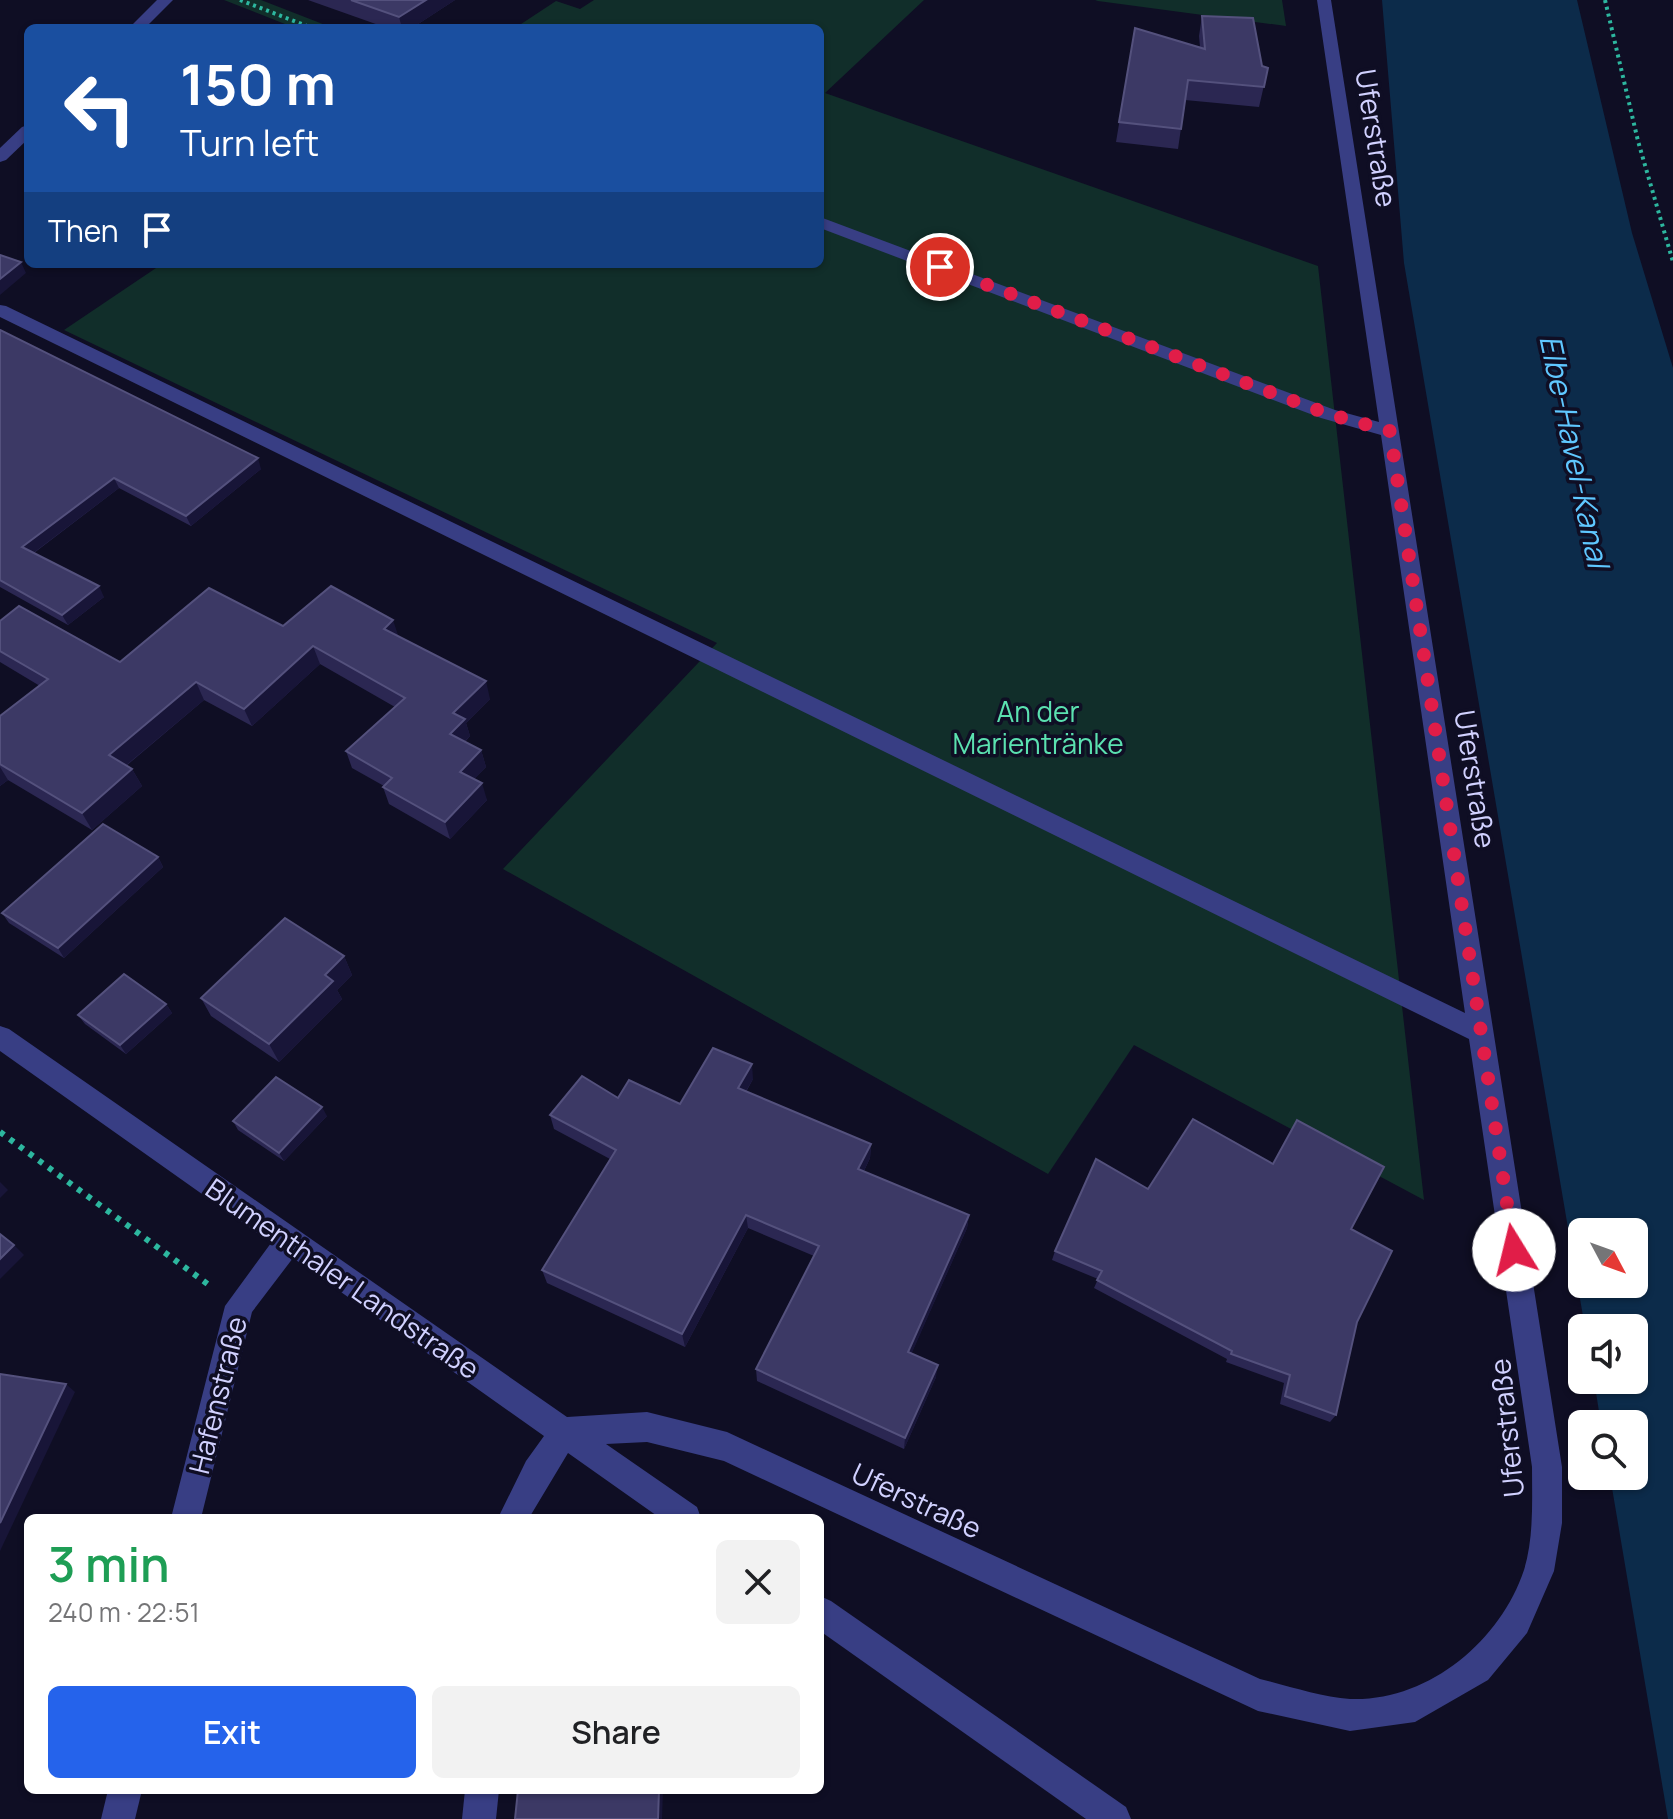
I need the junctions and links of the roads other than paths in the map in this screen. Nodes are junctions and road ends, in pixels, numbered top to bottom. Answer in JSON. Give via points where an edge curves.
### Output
{"nodes":[{"id":1,"x":166,"y":0,"type":"edge"},
{"id":2,"x":1324,"y":0,"type":"edge"},
{"id":3,"x":140,"y":24,"type":"edge"},
{"id":4,"x":24,"y":134,"type":"edge"},
{"id":5,"x":0,"y":157,"type":"edge"},
{"id":6,"x":824,"y":224,"type":"edge"},
{"id":7,"x":0,"y":310,"type":"edge"},
{"id":8,"x":1390,"y":431,"type":"junction"},
{"id":9,"x":1482,"y":1033,"type":"junction"},
{"id":10,"x":0,"y":1037,"type":"edge"},
{"id":11,"x":290,"y":1241,"type":"junction"},
{"id":12,"x":564,"y":1432,"type":"junction"},
{"id":13,"x":187,"y":1514,"type":"edge"},
{"id":14,"x":515,"y":1514,"type":"edge"},
{"id":15,"x":680,"y":1514,"type":"edge"},
{"id":16,"x":824,"y":1615,"type":"edge"},
{"id":17,"x":124,"y":1794,"type":"edge"},
{"id":18,"x":482,"y":1794,"type":"edge"},
{"id":19,"x":118,"y":1819,"type":"edge"},
{"id":20,"x":479,"y":1819,"type":"edge"},
{"id":21,"x":1114,"y":1819,"type":"edge"}],
"edges":[{"from":1,"to":3,"type":"street"},
{"from":2,"to":8,"type":"street","name":"Uferstraße"},
{"from":4,"to":5,"type":"street"},
{"from":6,"to":8,"type":"street","via":[[1328,414]]},
{"from":7,"to":9,"type":"street"},
{"from":8,"to":9,"type":"street","name":"Uferstraße"},
{"from":9,"to":12,"type":"street","name":"Uferstraße","via":[[1547,1467],[1547,1523],[1539,1571],[1516,1622],[1477,1669],[1415,1706],[1350,1715],[1258,1695],[727,1447],[647,1427]]},
{"from":10,"to":11,"type":"street","name":"Blumenthaler Landstraße"},
{"from":11,"to":12,"type":"street","name":"Blumenthaler Landstraße"},
{"from":11,"to":13,"type":"street","name":"Hafenstraße","via":[[239,1306]]},
{"from":12,"to":14,"type":"street"},
{"from":12,"to":15,"type":"street","name":"Blumenthaler Landstraße"},
{"from":16,"to":21,"type":"street"},
{"from":17,"to":19,"type":"street"},
{"from":18,"to":20,"type":"street"}]}
